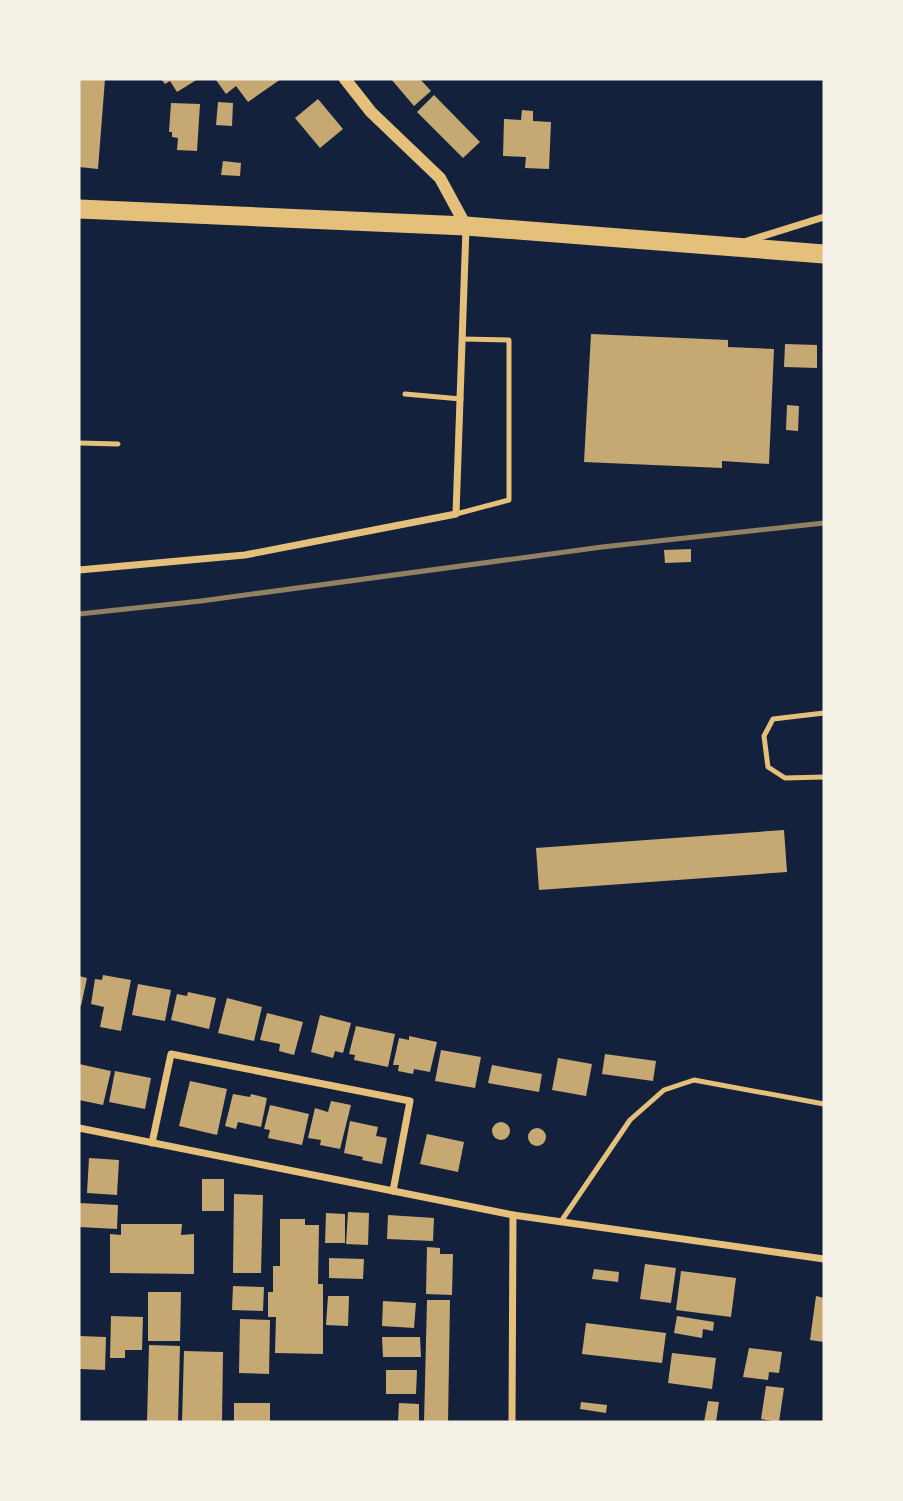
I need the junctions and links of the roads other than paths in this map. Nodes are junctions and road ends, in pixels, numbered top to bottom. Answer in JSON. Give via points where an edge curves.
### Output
{"nodes":[{"id":1,"x":345,"y":79,"type":"edge"},
{"id":2,"x":79,"y":209,"type":"edge"},
{"id":3,"x":824,"y":217,"type":"edge"},
{"id":4,"x":466,"y":226,"type":"junction"},
{"id":5,"x":733,"y":245,"type":"junction"},
{"id":6,"x":824,"y":254,"type":"edge"},
{"id":7,"x":463,"y":339,"type":"junction"},
{"id":8,"x":405,"y":394,"type":"dead end"},
{"id":9,"x":461,"y":398,"type":"junction"},
{"id":10,"x":79,"y":443,"type":"edge"},
{"id":11,"x":118,"y":444,"type":"dead end"},
{"id":12,"x":456,"y":514,"type":"junction"},
{"id":13,"x":79,"y":570,"type":"edge"},
{"id":14,"x":824,"y":712,"type":"edge"},
{"id":15,"x":824,"y":777,"type":"edge"},
{"id":16,"x":824,"y":1104,"type":"edge"},
{"id":17,"x":79,"y":1128,"type":"edge"},
{"id":18,"x":152,"y":1143,"type":"junction"},
{"id":19,"x":393,"y":1191,"type":"junction"},
{"id":20,"x":513,"y":1215,"type":"junction"},
{"id":21,"x":562,"y":1220,"type":"junction"},
{"id":22,"x":824,"y":1259,"type":"edge"},
{"id":23,"x":512,"y":1422,"type":"edge"}],
"edges":[{"from":1,"to":4,"type":"street","via":[[371,112],[440,178]]},
{"from":2,"to":4,"type":"highway"},
{"from":3,"to":5,"type":"street"},
{"from":4,"to":5,"type":"highway"},
{"from":4,"to":7,"type":"street"},
{"from":5,"to":6,"type":"highway"},
{"from":7,"to":9,"type":"street"},
{"from":7,"to":12,"type":"lane","via":[[509,340],[509,500]]},
{"from":8,"to":9,"type":"lane"},
{"from":9,"to":12,"type":"street"},
{"from":10,"to":11,"type":"lane"},
{"from":12,"to":13,"type":"street","via":[[246,555]]},
{"from":14,"to":15,"type":"lane","via":[[773,719],[764,736],[768,767],[785,778]]},
{"from":16,"to":21,"type":"lane","via":[[694,1080],[664,1090],[630,1120]]},
{"from":17,"to":18,"type":"street"},
{"from":18,"to":19,"type":"street"},
{"from":18,"to":19,"type":"street","via":[[171,1054],[410,1101]]},
{"from":19,"to":20,"type":"street"},
{"from":20,"to":21,"type":"street"},
{"from":20,"to":23,"type":"street"},
{"from":21,"to":22,"type":"street"}]}
